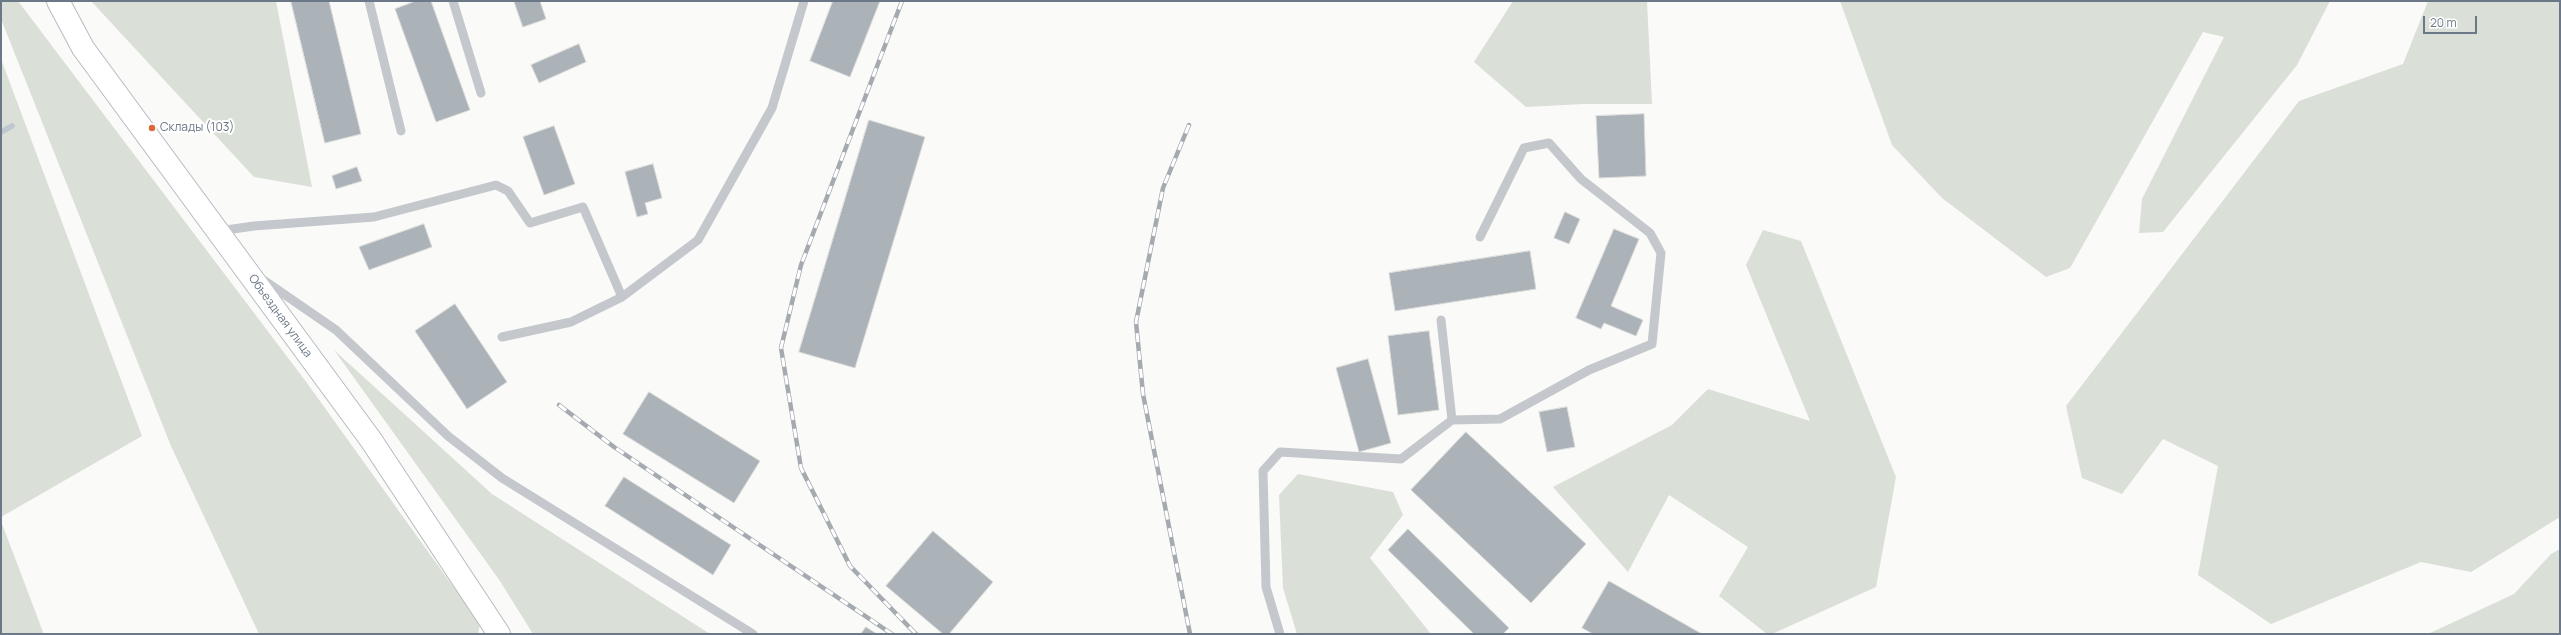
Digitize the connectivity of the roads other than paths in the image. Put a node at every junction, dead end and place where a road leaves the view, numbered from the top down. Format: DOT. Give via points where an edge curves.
graph roads {
  1 [pos="58,1"];
  2 [pos="369,1"];
  3 [pos="453,1"];
  4 [pos="804,1"];
  5 [pos="481,93"];
  6 [pos="401,132"];
  7 [pos="218,231"];
  8 [pos="1480,237"];
  9 [pos="243,266"];
  10 [pos="622,297"];
  11 [pos="1441,320"];
  12 [pos="502,337"];
  13 [pos="1452,420"];
  14 [pos="499,634"];
  15 [pos="753,634"];
  16 [pos="1280,634"];
  1 -- 7 [label="main road, Объездная улица" via="83,48"];
  2 -- 6 [label="lane"];
  3 -- 5 [label="lane"];
  4 -- 10 [label="lane" via="772,108 698,240"];
  7 -- 9 [label="main road, Объездная улица"];
  7 -- 10 [label="lane" via="374,217 496,185 508,191 530,223 583,207"];
  8 -- 13 [label="lane" via="1524,148 1549,143 1581,179 1650,233 1661,253 1652,344 1589,370 1500,419"];
  9 -- 14 [label="main road, Объездная улица" via="371,440"];
  9 -- 15 [label="lane" via="336,330 448,436 502,478"];
  10 -- 12 [label="lane" via="571,322"];
  11 -- 13 [label="lane"];
  13 -- 16 [label="lane" via="1401,459 1280,452 1263,471 1266,587"];
}
